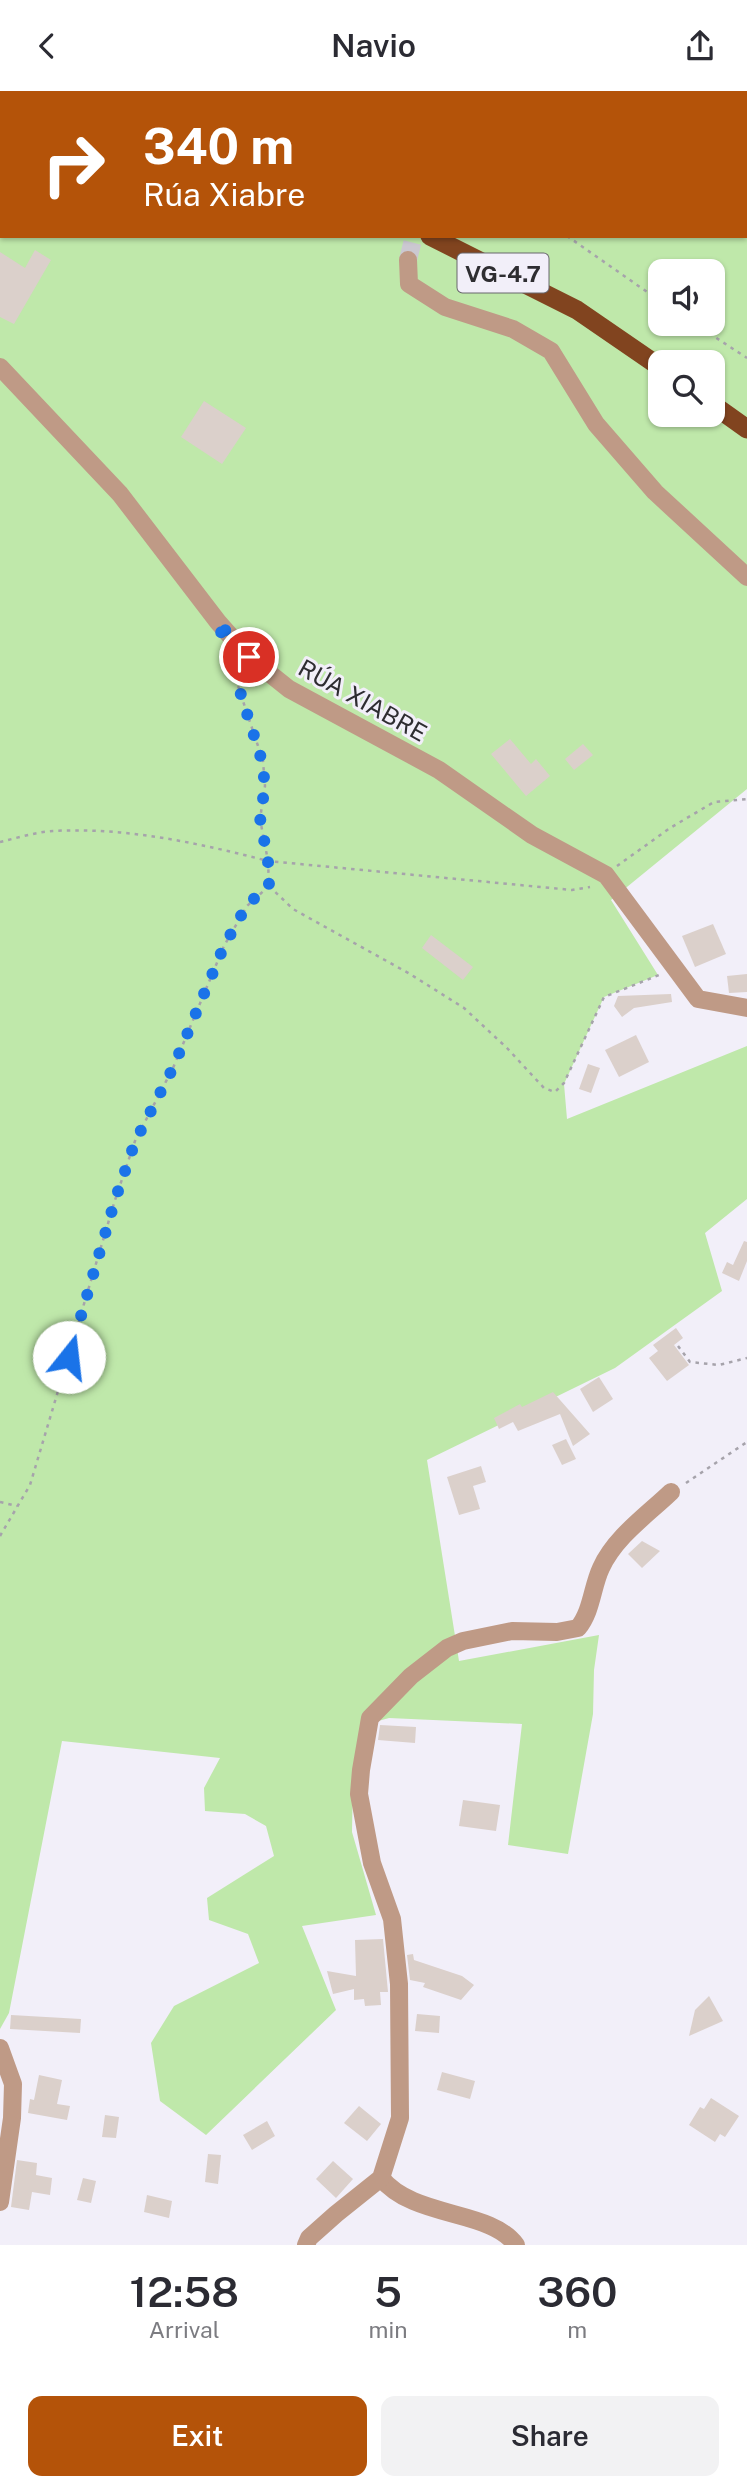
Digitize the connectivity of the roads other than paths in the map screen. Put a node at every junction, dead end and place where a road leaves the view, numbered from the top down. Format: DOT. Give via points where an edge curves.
graph roads {
  1 [pos="434,238"];
  2 [pos="408,260"];
  3 [pos="648,359"];
  4 [pos="0,367"];
  5 [pos="725,413"];
  6 [pos="747,429"];
  7 [pos="747,577"];
  8 [pos="747,1008"];
  9 [pos="671,1493"];
  10 [pos="0,2048"];
  11 [pos="381,2178"];
  12 [pos="0,2202"];
  13 [pos="306,2245"];
  14 [pos="516,2245"];
  1 -- 3 [label="highway, VG-4.7" via="577,310"];
  2 -- 7 [label="street" via="409,284 445,307 513,329 551,351 596,424 656,492"];
  4 -- 8 [label="street, RÚA XIABRE" via="120,494 249,657 289,689 439,770 532,835 606,875 698,999"];
  5 -- 6 [label="highway"];
  9 -- 11 [label="street" via="616,1545 601,1567 578,1628 512,1631 463,1641 411,1676 370,1718 359,1794 372,1863 392,1919 399,1997 400,2118"];
  10 -- 12 [label="street" via="13,2084"];
  11 -- 13 [label="street" via="335,2214"];
  11 -- 14 [label="street" via="390,2189 432,2210 478,2222 509,2236"];
}
